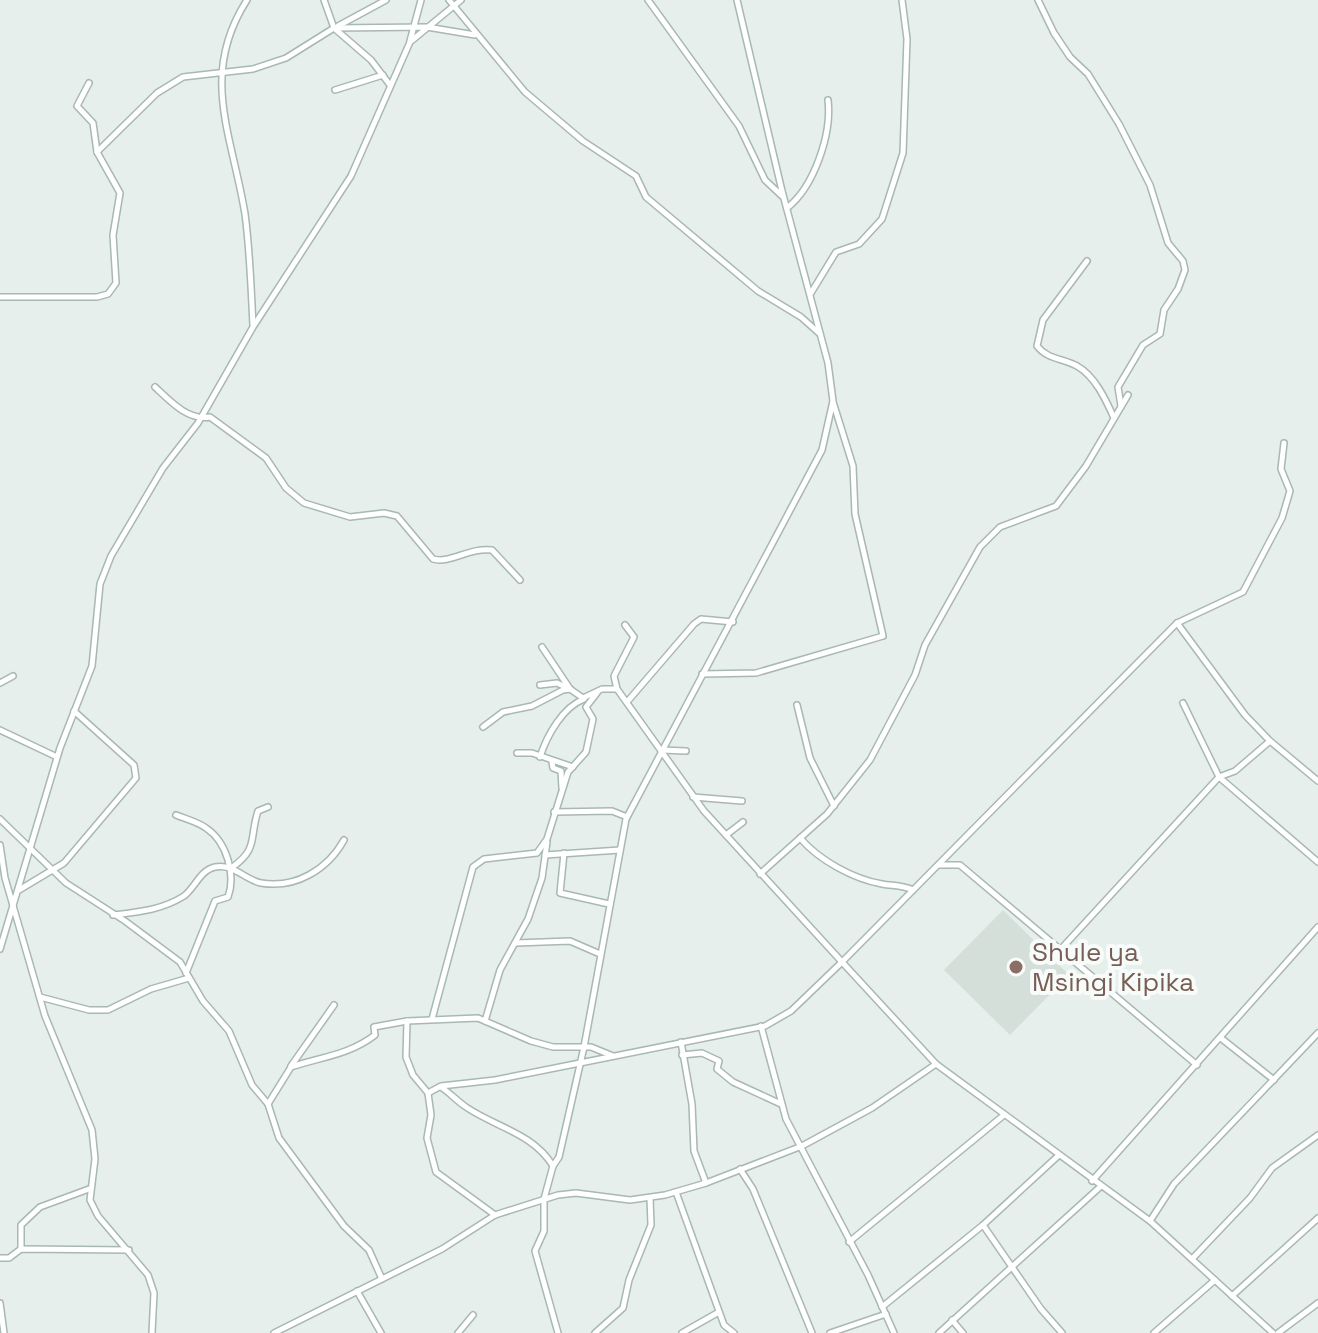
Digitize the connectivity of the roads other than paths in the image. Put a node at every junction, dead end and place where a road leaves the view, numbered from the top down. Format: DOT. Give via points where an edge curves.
graph roads {
  1 [pos="247,0"];
  2 [pos="324,0"];
  3 [pos="386,0"];
  4 [pos="421,0"];
  5 [pos="461,0"];
  6 [pos="648,0"];
  7 [pos="737,0"];
  8 [pos="902,0"];
  9 [pos="1038,0"];
  10 [pos="451,3"];
  11 [pos="412,27"];
  12 [pos="427,27"];
  13 [pos="334,28"];
  14 [pos="475,35"];
  15 [pos="410,42"];
  16 [pos="222,72"];
  17 [pos="383,75"];
  18 [pos="89,83"];
  19 [pos="390,85"];
  20 [pos="335,90"];
  21 [pos="828,100"];
  22 [pos="97,152"];
  23 [pos="783,196"];
  24 [pos="787,208"];
  25 [pos="1087,261"];
  26 [pos="811,293"];
  27 [pos="0,297"];
  28 [pos="253,327"];
  29 [pos="821,334"];
  30 [pos="155,387"];
  31 [pos="1128,395"];
  32 [pos="833,401"];
  33 [pos="208,406"];
  34 [pos="1121,407"];
  35 [pos="210,417"];
  36 [pos="201,418"];
  37 [pos="1114,419"];
  38 [pos="1284,443"];
  39 [pos="520,580"];
  40 [pos="733,622"];
  41 [pos="1177,623"];
  42 [pos="625,625"];
  43 [pos="542,647"];
  44 [pos="702,674"];
  45 [pos="13,676"];
  46 [pos="0,683"];
  47 [pos="540,685"];
  48 [pos="570,689"];
  49 [pos="617,689"];
  50 [pos="597,693"];
  51 [pos="583,698"];
  52 [pos="627,702"];
  53 [pos="1183,703"];
  54 [pos="797,705"];
  55 [pos="586,707"];
  56 [pos="74,711"];
  57 [pos="483,727"];
  58 [pos="0,730"];
  59 [pos="1270,741"];
  60 [pos="660,750"];
  61 [pos="686,751"];
  62 [pos="517,753"];
  63 [pos="57,757"];
  64 [pos="540,757"];
  65 [pos="552,762"];
  66 [pos="573,767"];
  67 [pos="1219,777"];
  68 [pos="1318,781"];
  69 [pos="563,789"];
  70 [pos="692,796"];
  71 [pos="742,801"];
  72 [pos="834,806"];
  73 [pos="268,807"];
  74 [pos="554,812"];
  75 [pos="176,815"];
  76 [pos="627,817"];
  77 [pos="0,819"];
  78 [pos="743,822"];
  79 [pos="726,835"];
  80 [pos="800,838"];
  81 [pos="547,839"];
  82 [pos="344,840"];
  83 [pos="0,845"];
  84 [pos="620,850"];
  85 [pos="30,851"];
  86 [pos="564,853"];
  87 [pos="545,855"];
  88 [pos="1318,862"];
  89 [pos="939,865"];
  90 [pos="231,868"];
  91 [pos="51,869"];
  92 [pos="760,874"];
  93 [pos="913,890"];
  94 [pos="19,891"];
  95 [pos="609,904"];
  96 [pos="14,906"];
  97 [pos="112,915"];
  98 [pos="1318,927"];
  99 [pos="515,944"];
  100 [pos="0,949"];
  101 [pos="1061,949"];
  102 [pos="600,954"];
  103 [pos="842,962"];
  104 [pos="188,975"];
  105 [pos="40,997"];
  106 [pos="334,1005"];
  107 [pos="432,1019"];
  108 [pos="407,1021"];
  109 [pos="485,1021"];
  110 [pos="761,1026"];
  111 [pos="1318,1033"];
  112 [pos="1222,1039"];
  113 [pos="681,1042"];
  114 [pos="584,1047"];
  115 [pos="682,1055"];
  116 [pos="617,1057"];
  117 [pos="581,1061"];
  118 [pos="936,1064"];
  119 [pos="1197,1065"];
  120 [pos="291,1067"];
  121 [pos="1274,1080"];
  122 [pos="441,1086"];
  123 [pos="428,1093"];
  124 [pos="268,1104"];
  125 [pos="781,1104"];
  126 [pos="1004,1115"];
  127 [pos="1318,1135"];
  128 [pos="802,1146"];
  129 [pos="1058,1156"];
  130 [pos="553,1166"];
  131 [pos="740,1169"];
  132 [pos="1092,1181"];
  133 [pos="706,1183"];
  134 [pos="1100,1187"];
  135 [pos="89,1189"];
  136 [pos="676,1192"];
  137 [pos="650,1198"];
  138 [pos="544,1199"];
  139 [pos="495,1215"];
  140 [pos="1318,1218"];
  141 [pos="1150,1221"];
  142 [pos="983,1225"];
  143 [pos="849,1242"];
  144 [pos="21,1249"];
  145 [pos="130,1250"];
  146 [pos="0,1258"];
  147 [pos="1192,1259"];
  148 [pos="1012,1264"];
  149 [pos="382,1279"];
  150 [pos="1215,1280"];
  151 [pos="357,1291"];
  152 [pos="1232,1296"];
  153 [pos="0,1303"];
  154 [pos="1318,1303"];
  155 [pos="882,1307"];
  156 [pos="719,1312"];
  157 [pos="886,1314"];
  158 [pos="473,1315"];
  159 [pos="952,1320"];
  160 [pos="4,1333"];
  161 [pos="152,1333"];
  162 [pos="274,1333"];
  163 [pos="381,1333"];
  164 [pos="458,1333"];
  165 [pos="558,1333"];
  166 [pos="595,1333"];
  167 [pos="682,1333"];
  168 [pos="734,1333"];
  169 [pos="812,1333"];
  170 [pos="830,1333"];
  171 [pos="894,1333"];
  172 [pos="939,1333"];
  173 [pos="963,1333"];
  174 [pos="1062,1333"];
  175 [pos="1154,1333"];
  176 [pos="1275,1333"];
  1 -- 16 [label="street" via="229,31"];
  2 -- 13 [label="street"];
  3 -- 13 [label="street"];
  4 -- 11 [label="street"];
  5 -- 10 [label="street"];
  6 -- 23 [label="street" via="739,126 765,180"];
  7 -- 23 [label="street"];
  8 -- 26 [label="street" via="907,39 903,153 882,219 859,244 836,252"];
  9 -- 34 [label="street" via="1070,57 1088,74 1119,124 1150,185 1168,243 1185,270 1164,310 1160,334 1143,345 1118,387"];
  10 -- 12 [label="street"];
  10 -- 14 [label="street"];
  11 -- 12 [label="street"];
  11 -- 13 [label="street"];
  11 -- 15 [label="street"];
  12 -- 14 [label="street"];
  12 -- 15 [label="street"];
  13 -- 16 [label="street" via="286,58"];
  13 -- 17 [label="street"];
  14 -- 29 [label="street" via="525,92 583,141 636,176 646,197 758,291"];
  15 -- 19 [label="street"];
  16 -- 22 [label="street" via="183,77 157,93"];
  16 -- 28 [label="street" via="220,103 248,234"];
  17 -- 19 [label="street"];
  17 -- 20 [label="street"];
  18 -- 22 [label="street" via="77,106 93,123"];
  19 -- 28 [label="street" via="351,176"];
  21 -- 24 [label="street" via="828,139 803,195"];
  22 -- 27 [label="street" via="120,193 113,235 116,283 108,294 97,297"];
  23 -- 24 [label="street"];
  24 -- 26 [label="street"];
  25 -- 37 [label="street" via="1043,320 1037,346 1092,380"];
  26 -- 29 [label="street"];
  28 -- 33 [label="street"];
  29 -- 32 [label="street"];
  30 -- 36 [label="street"];
  31 -- 34 [label="street"];
  32 -- 40 [label="street" via="822,450"];
  32 -- 44 [label="street" via="853,466 855,514 883,636 756,673"];
  33 -- 35 [label="street"];
  33 -- 36 [label="street"];
  34 -- 37 [label="street"];
  35 -- 36 [label="street"];
  35 -- 39 [label="street" via="266,458 286,488 304,503 350,517 397,516 433,559 492,550"];
  36 -- 56 [label="street" via="163,468 111,556 100,584 92,666"];
  37 -- 72 [label="street" via="1056,506 1000,527 980,547 870,760"];
  38 -- 41 [label="street" via="1281,469 1290,491 1282,518 1243,592"];
  40 -- 44 [label="street"];
  40 -- 52 [label="street" via="701,619 694,624"];
  41 -- 59 [label="street" via="1224,691"];
  41 -- 89 [label="street"];
  42 -- 49 [label="street" via="634,637 614,676"];
  43 -- 48 [label="street"];
  44 -- 60 [label="street"];
  45 -- 46 [label="street"];
  47 -- 48 [label="street" via="557,683"];
  48 -- 51 [label="street"];
  48 -- 57 [label="street" via="503,712"];
  49 -- 50 [label="street"];
  49 -- 52 [label="street"];
  50 -- 51 [label="street"];
  50 -- 55 [label="street"];
  51 -- 55 [label="street"];
  51 -- 64 [label="street" via="559,720"];
  52 -- 60 [label="street"];
  53 -- 67 [label="street"];
  54 -- 72 [label="street" via="810,758"];
  55 -- 66 [label="street" via="593,719 589,746"];
  56 -- 63 [label="street"];
  56 -- 91 [label="street" via="134,765 136,778 64,863"];
  58 -- 63 [label="street"];
  59 -- 67 [label="street" via="1235,771"];
  59 -- 68 [label="street"];
  60 -- 61 [label="street"];
  60 -- 70 [label="street"];
  60 -- 76 [label="street"];
  62 -- 64 [label="street"];
  63 -- 85 [label="street"];
  64 -- 65 [label="street"];
  65 -- 66 [label="street"];
  65 -- 69 [label="street" via="561,771"];
  66 -- 69 [label="street"];
  67 -- 88 [label="street"];
  67 -- 101 [label="street"];
  69 -- 74 [label="street"];
  70 -- 71 [label="street"];
  70 -- 79 [label="street"];
  72 -- 80 [label="street"];
  73 -- 90 [label="street" via="258,811 254,842 245,858"];
  74 -- 76 [label="street" via="612,811"];
  74 -- 81 [label="street"];
  75 -- 90 [label="street" via="208,828"];
  76 -- 84 [label="street"];
  77 -- 85 [label="street"];
  78 -- 79 [label="street"];
  79 -- 92 [label="street"];
  80 -- 92 [label="street"];
  80 -- 93 [label="street" via="832,866"];
  81 -- 87 [label="street"];
  81 -- 107 [label="street" via="537,853 484,859 473,867"];
  82 -- 90 [label="street" via="333,861 300,878 262,883"];
  83 -- 96 [label="street"];
  84 -- 86 [label="street"];
  84 -- 95 [label="street"];
  85 -- 91 [label="street"];
  85 -- 94 [label="street"];
  86 -- 87 [label="street"];
  86 -- 95 [label="street" via="560,893"];
  87 -- 99 [label="street" via="542,878"];
  89 -- 93 [label="street"];
  89 -- 101 [label="street" via="960,865"];
  90 -- 97 [label="street" via="214,867 186,895 156,909"];
  90 -- 104 [label="street" via="233,885 228,897 215,901"];
  91 -- 94 [label="street"];
  91 -- 97 [label="street"];
  92 -- 103 [label="street"];
  93 -- 103 [label="street"];
  94 -- 96 [label="street"];
  95 -- 102 [label="street"];
  96 -- 100 [label="street"];
  96 -- 105 [label="street"];
  97 -- 104 [label="street" via="180,962"];
  98 -- 112 [label="street"];
  99 -- 102 [label="street" via="570,941"];
  99 -- 109 [label="street" via="500,970"];
  101 -- 119 [label="street"];
  102 -- 114 [label="street"];
  103 -- 110 [label="street" via="791,1011"];
  103 -- 118 [label="street"];
  104 -- 105 [label="street" via="108,1010"];
  104 -- 124 [label="street" via="229,1031 252,1085"];
  105 -- 135 [label="street" via="92,1130 95,1159"];
  106 -- 120 [label="street"];
  107 -- 108 [label="street"];
  107 -- 109 [label="street"];
  108 -- 120 [label="street" via="374,1027 375,1035 352,1050"];
  108 -- 123 [label="street" via="406,1057"];
  109 -- 114 [label="street" via="553,1047"];
  110 -- 113 [label="street"];
  110 -- 125 [label="street"];
  111 -- 121 [label="street"];
  112 -- 119 [label="street"];
  112 -- 121 [label="street"];
  113 -- 115 [label="street"];
  113 -- 116 [label="street"];
  114 -- 116 [label="street"];
  114 -- 117 [label="street"];
  115 -- 125 [label="street" via="702,1053 719,1061 717,1069 733,1082"];
  115 -- 133 [label="street" via="694,1151"];
  116 -- 117 [label="street"];
  117 -- 122 [label="street"];
  117 -- 130 [label="street"];
  118 -- 126 [label="street"];
  118 -- 128 [label="street" via="872,1108"];
  119 -- 132 [label="street"];
  120 -- 124 [label="street"];
  121 -- 141 [label="street" via="1174,1184"];
  122 -- 123 [label="street"];
  122 -- 130 [label="street" via="545,1152"];
  123 -- 139 [label="street" via="427,1138 436,1172"];
  124 -- 149 [label="street" via="279,1138 344,1226 369,1250"];
  125 -- 128 [label="street"];
  126 -- 129 [label="street"];
  126 -- 143 [label="street"];
  127 -- 147 [label="street" via="1272,1168"];
  128 -- 131 [label="street"];
  128 -- 143 [label="street"];
  129 -- 132 [label="street"];
  129 -- 142 [label="street"];
  130 -- 138 [label="street"];
  131 -- 133 [label="street"];
  131 -- 169 [label="street"];
  132 -- 134 [label="street"];
  133 -- 136 [label="street"];
  134 -- 141 [label="street"];
  134 -- 148 [label="street"];
  135 -- 144 [label="street" via="40,1207 21,1225"];
  135 -- 145 [label="street" via="98,1216"];
  136 -- 137 [label="street"];
  136 -- 156 [label="street"];
  137 -- 138 [label="street" via="576,1193"];
  137 -- 166 [label="street" via="651,1225 623,1308"];
  138 -- 139 [label="street"];
  138 -- 165 [label="street" via="544,1231 535,1251"];
  139 -- 149 [label="street" via="468,1236"];
  140 -- 152 [label="street"];
  141 -- 147 [label="street"];
  142 -- 148 [label="street"];
  142 -- 155 [label="street"];
  143 -- 155 [label="street"];
  144 -- 145 [label="street"];
  144 -- 146 [label="street"];
  145 -- 161 [label="street" via="154,1293"];
  147 -- 150 [label="street"];
  148 -- 159 [label="street"];
  148 -- 174 [label="street"];
  149 -- 151 [label="street"];
  150 -- 152 [label="street"];
  150 -- 175 [label="street"];
  151 -- 162 [label="street"];
  151 -- 163 [label="street"];
  152 -- 176 [label="street"];
  153 -- 160 [label="street"];
  154 -- 176 [label="street"];
  155 -- 157 [label="street"];
  156 -- 167 [label="street"];
  156 -- 168 [label="street"];
  157 -- 170 [label="street"];
  157 -- 171 [label="street"];
  158 -- 164 [label="street"];
  159 -- 172 [label="street"];
  159 -- 173 [label="street"];
}
